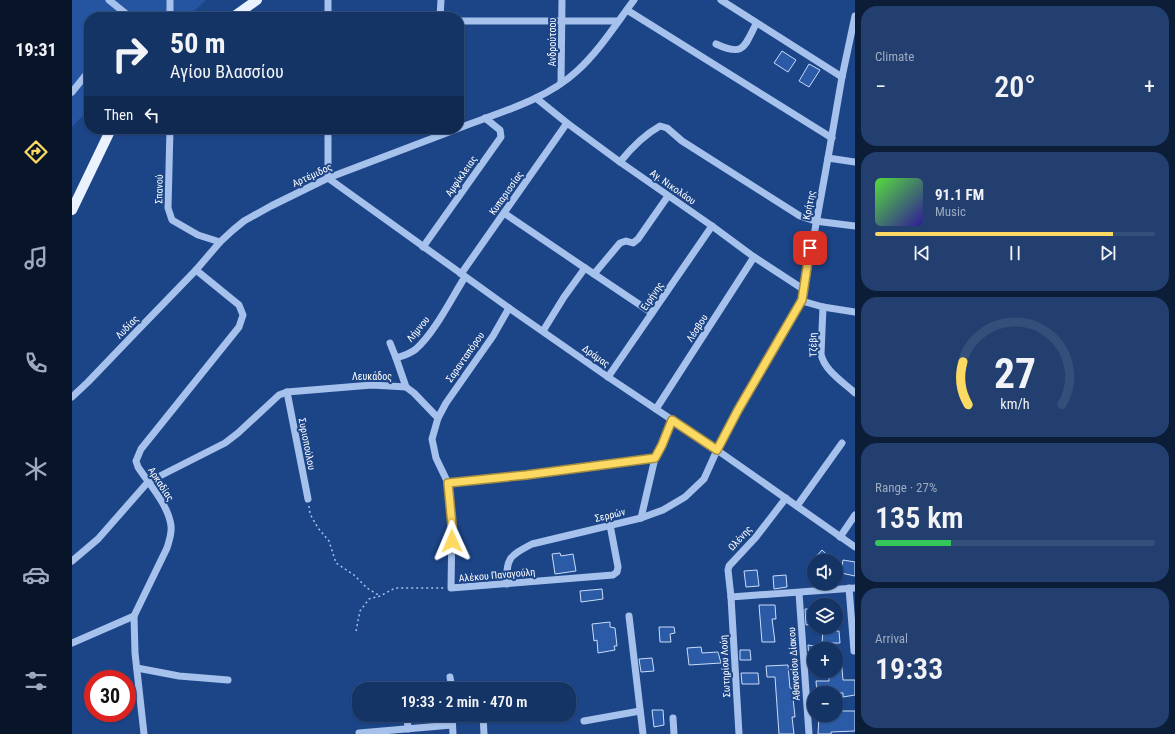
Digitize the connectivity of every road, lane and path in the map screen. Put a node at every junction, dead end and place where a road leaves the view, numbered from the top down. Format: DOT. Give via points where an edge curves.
graph roads {
  1 [pos="109,0"];
  2 [pos="170,0"];
  3 [pos="258,0"];
  4 [pos="328,0"];
  5 [pos="441,0"];
  6 [pos="562,0"];
  7 [pos="634,0"];
  8 [pos="721,0"];
  9 [pos="627,10"];
  10 [pos="124,12"];
  11 [pos="170,12"];
  12 [pos="240,12"];
  13 [pos="328,12"];
  14 [pos="440,12"];
  15 [pos="855,16"];
  16 [pos="562,20"];
  17 [pos="464,21"];
  18 [pos="618,21"];
  19 [pos="756,24"];
  20 [pos="716,44"];
  21 [pos="84,77"];
  22 [pos="842,77"];
  23 [pos="561,84"];
  24 [pos="72,92"];
  25 [pos="536,98"];
  26 [pos="485,118"];
  27 [pos="567,123"];
  28 [pos="464,127"];
  29 [pos="109,134"];
  30 [pos="170,134"];
  31 [pos="328,134"];
  32 [pos="438,134"];
  33 [pos="832,138"];
  34 [pos="828,158"];
  35 [pos="620,162"];
  36 [pos="855,162"];
  37 [pos="328,178"];
  38 [pos="668,196"];
  39 [pos="72,210"];
  40 [pos="504,213"];
  41 [pos="816,221"];
  42 [pos="712,226"];
  43 [pos="855,226"];
  44 [pos="220,242"];
  45 [pos="423,247"];
  46 [pos="754,258"];
  47 [pos="585,268"];
  48 [pos="196,270"];
  49 [pos="594,274"];
  50 [pos="463,275"];
  51 [pos="803,289"];
  52 [pos="802,300"];
  53 [pos="823,307"];
  54 [pos="509,308"];
  55 [pos="855,312"];
  56 [pos="652,313"];
  57 [pos="542,331"];
  58 [pos="390,343"];
  59 [pos="396,358"];
  60 [pos="608,377"];
  61 [pos="406,387"];
  62 [pos="287,392"];
  63 [pos="855,393"];
  64 [pos="72,397"];
  65 [pos="656,409"];
  66 [pos="438,418"];
  67 [pos="672,420"];
  68 [pos="842,443"];
  69 [pos="717,450"];
  70 [pos="655,458"];
  71 [pos="148,482"];
  72 [pos="448,483"];
  73 [pos="786,498"];
  74 [pos="308,499"];
  75 [pos="797,506"];
  76 [pos="855,514"];
  77 [pos="641,518"];
  78 [pos="610,525"];
  79 [pos="840,536"];
  80 [pos="855,547"];
  81 [pos="72,561"];
  82 [pos="507,584"];
  83 [pos="451,588"];
  84 [pos="852,588"];
  85 [pos="799,593"];
  86 [pos="380,596"];
  87 [pos="731,597"];
  88 [pos="134,616"];
  89 [pos="629,616"];
  90 [pos="356,631"];
  91 [pos="72,643"];
  92 [pos="854,651"];
  93 [pos="137,668"];
  94 [pos="450,677"];
  95 [pos="228,680"];
  96 [pos="451,682"];
  97 [pos="640,711"];
  98 [pos="673,718"];
  99 [pos="584,721"];
  100 [pos="408,722"];
  101 [pos="483,722"];
  102 [pos="452,724"];
  103 [pos="408,729"];
  104 [pos="359,733"];
  105 [pos="144,734"];
  106 [pos="453,734"];
  107 [pos="484,734"];
  108 [pos="643,734"];
  109 [pos="674,734"];
  110 [pos="739,734"];
  111 [pos="809,734"];
  1 -- 10 [label="street"];
  2 -- 11 [label="street"];
  3 -- 12 [label="main road"];
  4 -- 13 [label="street"];
  5 -- 14 [label="street"];
  6 -- 16 [label="street, Ανδρούτσου"];
  7 -- 9 [label="street, Αρτέμιδος"];
  8 -- 19 [label="street"];
  9 -- 18 [label="street, Αρτέμιδος"];
  9 -- 33 [label="street"];
  15 -- 22 [label="street, Κρήτης"];
  16 -- 17 [label="street"];
  16 -- 18 [label="street"];
  16 -- 23 [label="street, Ανδρούτσου"];
  18 -- 23 [label="street, Αρτέμιδος" via="591,57"];
  19 -- 20 [label="street" via="744,47 733,50"];
  19 -- 22 [label="street"];
  21 -- 24 [label="street"];
  22 -- 33 [label="street, Κρήτης"];
  23 -- 25 [label="street, Αρτέμιδος"];
  25 -- 26 [label="street, Αρτέμιδος"];
  25 -- 27 [label="street, Αγ. Νικολάου"];
  26 -- 28 [label="street, Αρτέμιδος"];
  26 -- 45 [label="street, Αμφίκλειας" via="500,130 501,137"];
  27 -- 35 [label="street, Αγ. Νικολάου"];
  27 -- 40 [label="street, Κυπαρισσίας"];
  29 -- 39 [label="main road"];
  30 -- 44 [label="street, Σπανού" via="168,208 172,220 198,235"];
  31 -- 37 [label="street"];
  32 -- 37 [label="street, Αρτέμιδος"];
  33 -- 34 [label="street, Κρήτης"];
  34 -- 36 [label="street"];
  34 -- 41 [label="street, Κρήτης"];
  35 -- 38 [label="street, Αγ. Νικολάου"];
  35 -- 41 [label="street" via="632,146 646,135 660,126 667,128 682,141 787,208"];
  37 -- 44 [label="street, Αρτέμιδος" via="244,221"];
  37 -- 45 [label="street, Δράμας"];
  38 -- 42 [label="street, Αγ. Νικολάου"];
  38 -- 49 [label="street" via="638,239 633,243 620,243"];
  40 -- 47 [label="street"];
  40 -- 50 [label="street, Κυπαρισσίας"];
  41 -- 43 [label="street"];
  41 -- 51 [label="street, Κρήτης"];
  42 -- 46 [label="street, Αγ. Νικολάου"];
  42 -- 56 [label="street, Ειρήνης"];
  44 -- 48 [label="street, Αρτέμιδος"];
  45 -- 50 [label="street, Δράμας"];
  46 -- 51 [label="street, Αγ. Νικολάου"];
  46 -- 65 [label="street, Λέσβου"];
  47 -- 49 [label="street"];
  47 -- 57 [label="street"];
  48 -- 64 [label="street, Λυδίας"];
  48 -- 71 [label="street, Αρκαδίας" via="239,305 242,321 141,449 136,461"];
  49 -- 56 [label="street"];
  50 -- 54 [label="street, Δράμας"];
  50 -- 59 [label="street, Λήμνου" via="429,334 409,354"];
  51 -- 52 [label="street, Κρήτης"];
  52 -- 53 [label="street"];
  52 -- 69 [label="street, Κρήτης"];
  53 -- 55 [label="street"];
  53 -- 63 [label="street, Τζέβη" via="822,361"];
  54 -- 57 [label="street, Δράμας"];
  54 -- 66 [label="street, Σαρανταπόρου"];
  56 -- 60 [label="street, Ειρήνης"];
  57 -- 60 [label="street, Δράμας"];
  58 -- 59 [label="street"];
  59 -- 61 [label="street"];
  60 -- 65 [label="street, Δράμας"];
  61 -- 62 [label="street, Λευκάδος" via="372,384"];
  61 -- 66 [label="street"];
  62 -- 71 [label="street, Λευκάδος" via="274,398 226,443"];
  62 -- 74 [label="street, Συριοπούλου"];
  65 -- 67 [label="street, Δράμας"];
  66 -- 72 [label="street" via="432,439 436,458"];
  67 -- 69 [label="street, Δράμας"];
  67 -- 70 [label="street"];
  68 -- 75 [label="street"];
  69 -- 73 [label="street, Δράμας"];
  69 -- 77 [label="street, Σερρών" via="704,479 694,489 663,510"];
  70 -- 72 [label="street"];
  70 -- 77 [label="street"];
  71 -- 81 [label="street" via="98,539"];
  71 -- 88 [label="street, Αρκαδίας" via="168,514 171,536"];
  72 -- 83 [label="street" via="452,525"];
  73 -- 75 [label="street, Δράμας"];
  73 -- 87 [label="street, Ωλένης" via="756,538 729,566"];
  74 -- 86 [label="path" via="310,514 329,541 336,564"];
  75 -- 79 [label="street, Δράμας"];
  76 -- 79 [label="street"];
  77 -- 78 [label="street, Σερρών"];
  78 -- 82 [label="street, Σερρών" via="532,544 518,552 510,558 507,566"];
  78 -- 82 [label="street, Αλέκου Παναγούλη" via="618,567 613,575"];
  79 -- 80 [label="street, Δράμας"];
  82 -- 83 [label="street, Αλέκου Παναγούλη"];
  83 -- 86 [label="path, Αλέκου Παναγούλη" via="395,588"];
  84 -- 85 [label="street"];
  84 -- 92 [label="street"];
  85 -- 87 [label="street"];
  85 -- 111 [label="street, Αθανασίου Δίακου"];
  86 -- 90 [label="path, Αλέκου Παναγούλη" via="369,599 360,611"];
  87 -- 110 [label="street, Σωτηρίου Λούη"];
  88 -- 91 [label="street"];
  88 -- 93 [label="street, Αρκαδίας"];
  89 -- 97 [label="street"];
  93 -- 95 [label="street" via="178,676"];
  93 -- 105 [label="street, Αρκαδίας"];
  94 -- 96 [label="street"];
  97 -- 99 [label="street"];
  97 -- 108 [label="street"];
  98 -- 109 [label="street"];
  100 -- 103 [label="street"];
  101 -- 107 [label="street"];
  102 -- 103 [label="street"];
  102 -- 106 [label="street"];
  103 -- 104 [label="street"];
}
